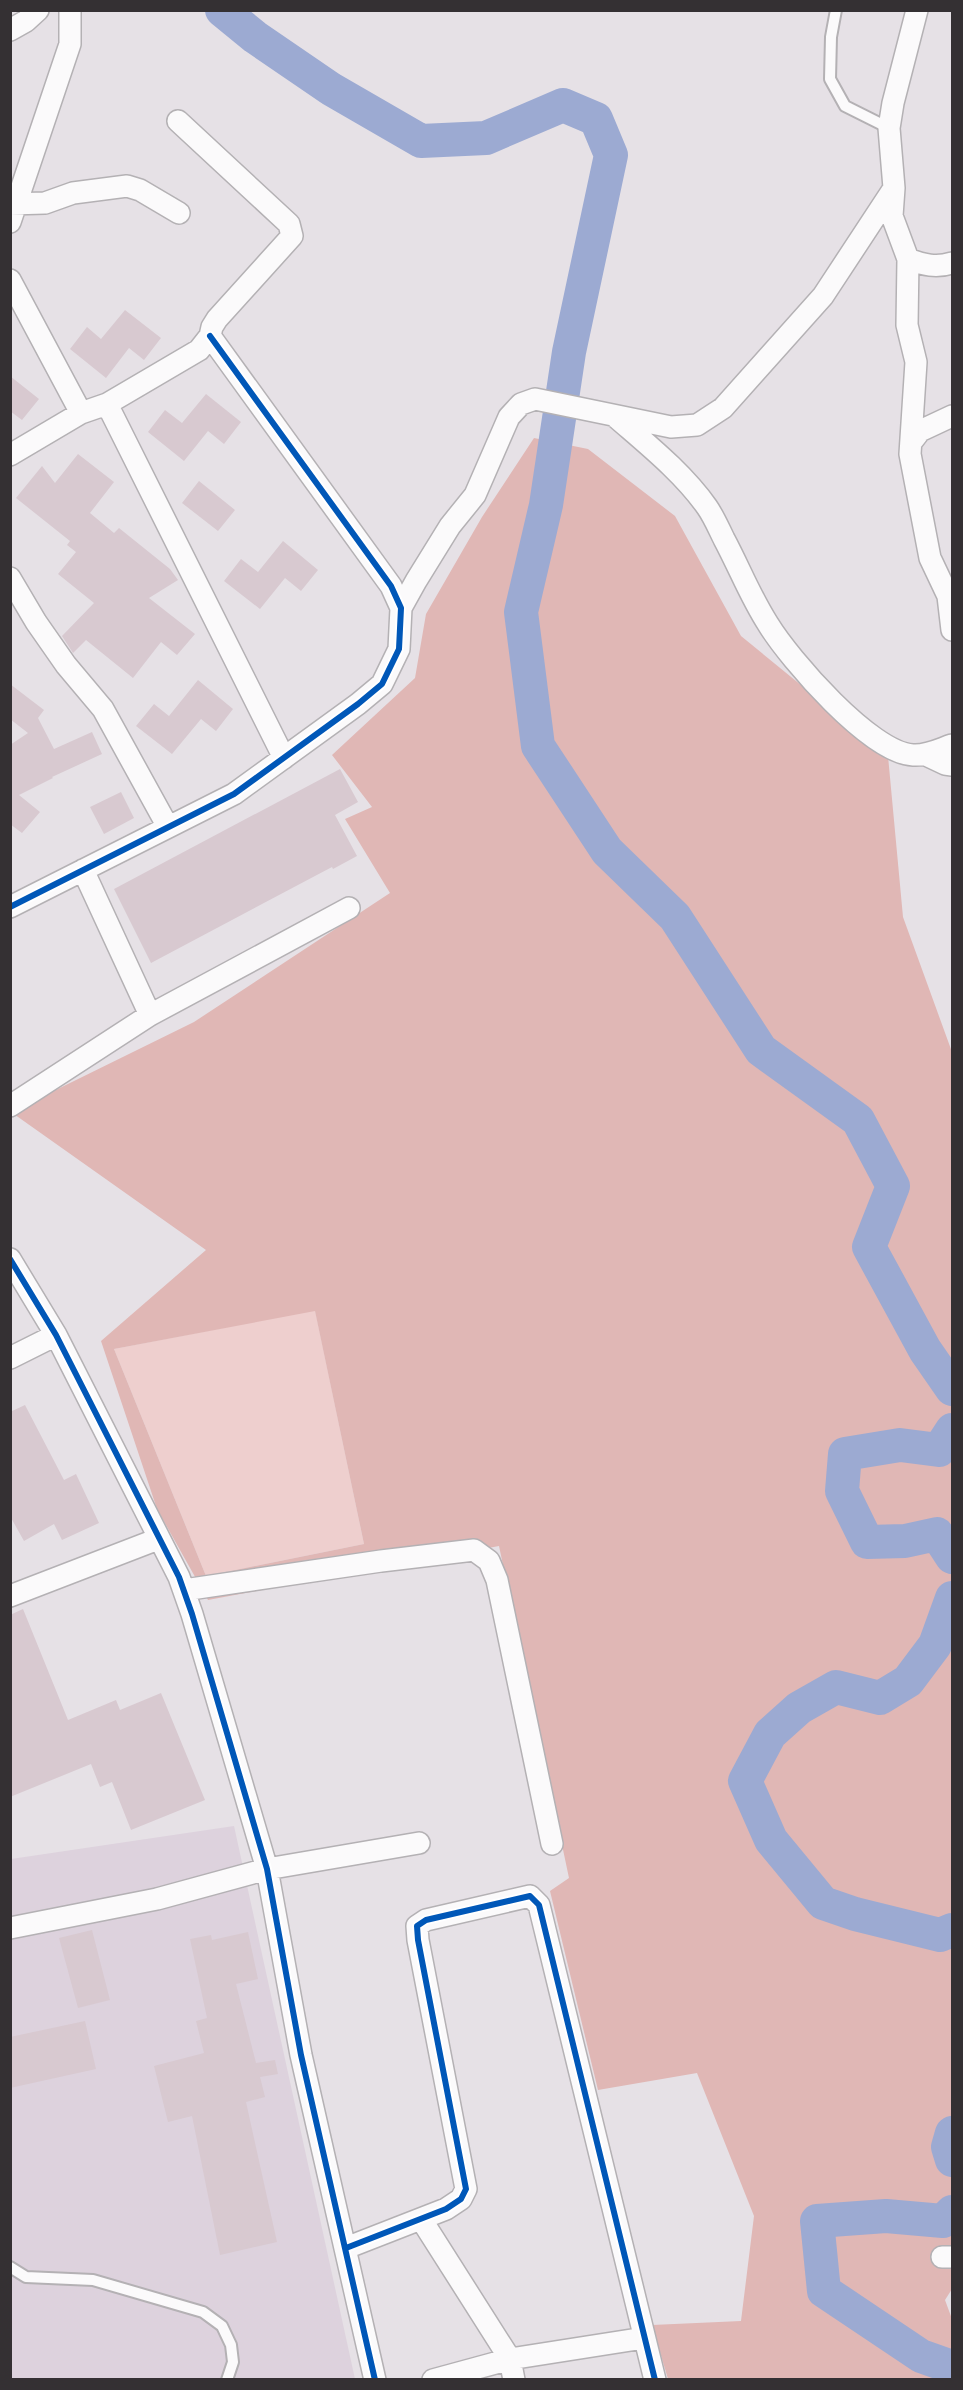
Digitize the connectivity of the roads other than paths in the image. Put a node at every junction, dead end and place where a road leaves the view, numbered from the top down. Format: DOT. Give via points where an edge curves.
graph roads {
  1 [pos="38,10"];
  2 [pos="70,10"];
  3 [pos="836,10"];
  4 [pos="917,10"];
  5 [pos="10,30"];
  6 [pos="178,121"];
  7 [pos="889,128"];
  8 [pos="894,188"];
  9 [pos="13,210"];
  10 [pos="179,213"];
  11 [pos="908,259"];
  12 [pos="952,263"];
  13 [pos="10,280"];
  14 [pos="210,336"];
  15 [pos="107,404"];
  16 [pos="81,413"];
  17 [pos="952,416"];
  18 [pos="616,418"];
  19 [pos="913,440"];
  20 [pos="10,455"];
  21 [pos="10,578"];
  22 [pos="950,593"];
  23 [pos="401,608"];
  24 [pos="952,630"];
  25 [pos="952,745"];
  26 [pos="926,754"];
  27 [pos="284,758"];
  28 [pos="952,765"];
  29 [pos="168,828"];
  30 [pos="83,870"];
  31 [pos="11,904"];
  32 [pos="349,908"];
  33 [pos="150,1015"];
  34 [pos="10,1106"];
  35 [pos="10,1259"];
  36 [pos="56,1335"];
  37 [pos="10,1358"];
  38 [pos="158,1539"];
  39 [pos="184,1590"];
  40 [pos="10,1596"];
  41 [pos="419,1843"];
  42 [pos="552,1844"];
  43 [pos="267,1869"];
  44 [pos="10,1928"];
  45 [pos="421,2219"];
  46 [pos="346,2248"];
  47 [pos="10,2267"];
  48 [pos="644,2338"];
  49 [pos="512,2369"];
  50 [pos="227,2379"];
  51 [pos="375,2379"];
  52 [pos="433,2379"];
  53 [pos="655,2379"];
  1 -- 5 [label="street"];
  2 -- 9 [label="street" via="70,44"];
  3 -- 7 [label="lane" via="830,80 845,106"];
  4 -- 7 [label="street"];
  6 -- 14 [label="street" via="289,224 292,236 217,319"];
  7 -- 8 [label="street"];
  8 -- 11 [label="street" via="892,216"];
  8 -- 18 [label="street" via="822,296 723,408 697,425 671,427"];
  9 -- 10 [label="street" via="73,192 127,186"];
  11 -- 12 [label="street" via="926,265"];
  11 -- 19 [label="street" via="907,325 916,362"];
  13 -- 16 [label="street"];
  14 -- 15 [label="street" via="199,350"];
  14 -- 23 [label="street" via="391,586"];
  15 -- 16 [label="street"];
  15 -- 27 [label="street"];
  16 -- 20 [label="street"];
  17 -- 19 [label="street" via="920,431"];
  18 -- 23 [label="street" via="534,399 520,404 509,417 475,495 450,526"];
  18 -- 26 [label="street" via="686,481 709,509 768,624 822,692 892,750 912,756"];
  19 -- 22 [label="street" via="910,454 930,558"];
  21 -- 29 [label="street" via="66,665 103,709"];
  22 -- 24 [label="street"];
  23 -- 27 [label="street" via="399,649 382,684"];
  25 -- 26 [label="street"];
  26 -- 28 [label="street"];
  27 -- 29 [label="street" via="234,794"];
  29 -- 30 [label="street"];
  30 -- 31 [label="street"];
  30 -- 33 [label="street"];
  32 -- 33 [label="street"];
  33 -- 34 [label="street"];
  35 -- 36 [label="street"];
  36 -- 37 [label="street"];
  36 -- 38 [label="street"];
  38 -- 39 [label="street"];
  38 -- 40 [label="street"];
  39 -- 42 [label="street" via="474,1550 489,1560 497,1580"];
  39 -- 43 [label="street"];
  41 -- 43 [label="street"];
  43 -- 44 [label="street" via="157,1899"];
  43 -- 46 [label="street" via="301,2055"];
  45 -- 46 [label="street"];
  45 -- 48 [label="street" via="461,2199 466,2189 417,1926 426,1920 530,1896 539,1905"];
  45 -- 49 [label="street"];
  46 -- 51 [label="street"];
  47 -- 50 [label="lane" via="26,2277 93,2280 203,2312 222,2326 231,2345 233,2362"];
  48 -- 49 [label="street"];
  48 -- 53 [label="street"];
  49 -- 52 [label="street"];
}
